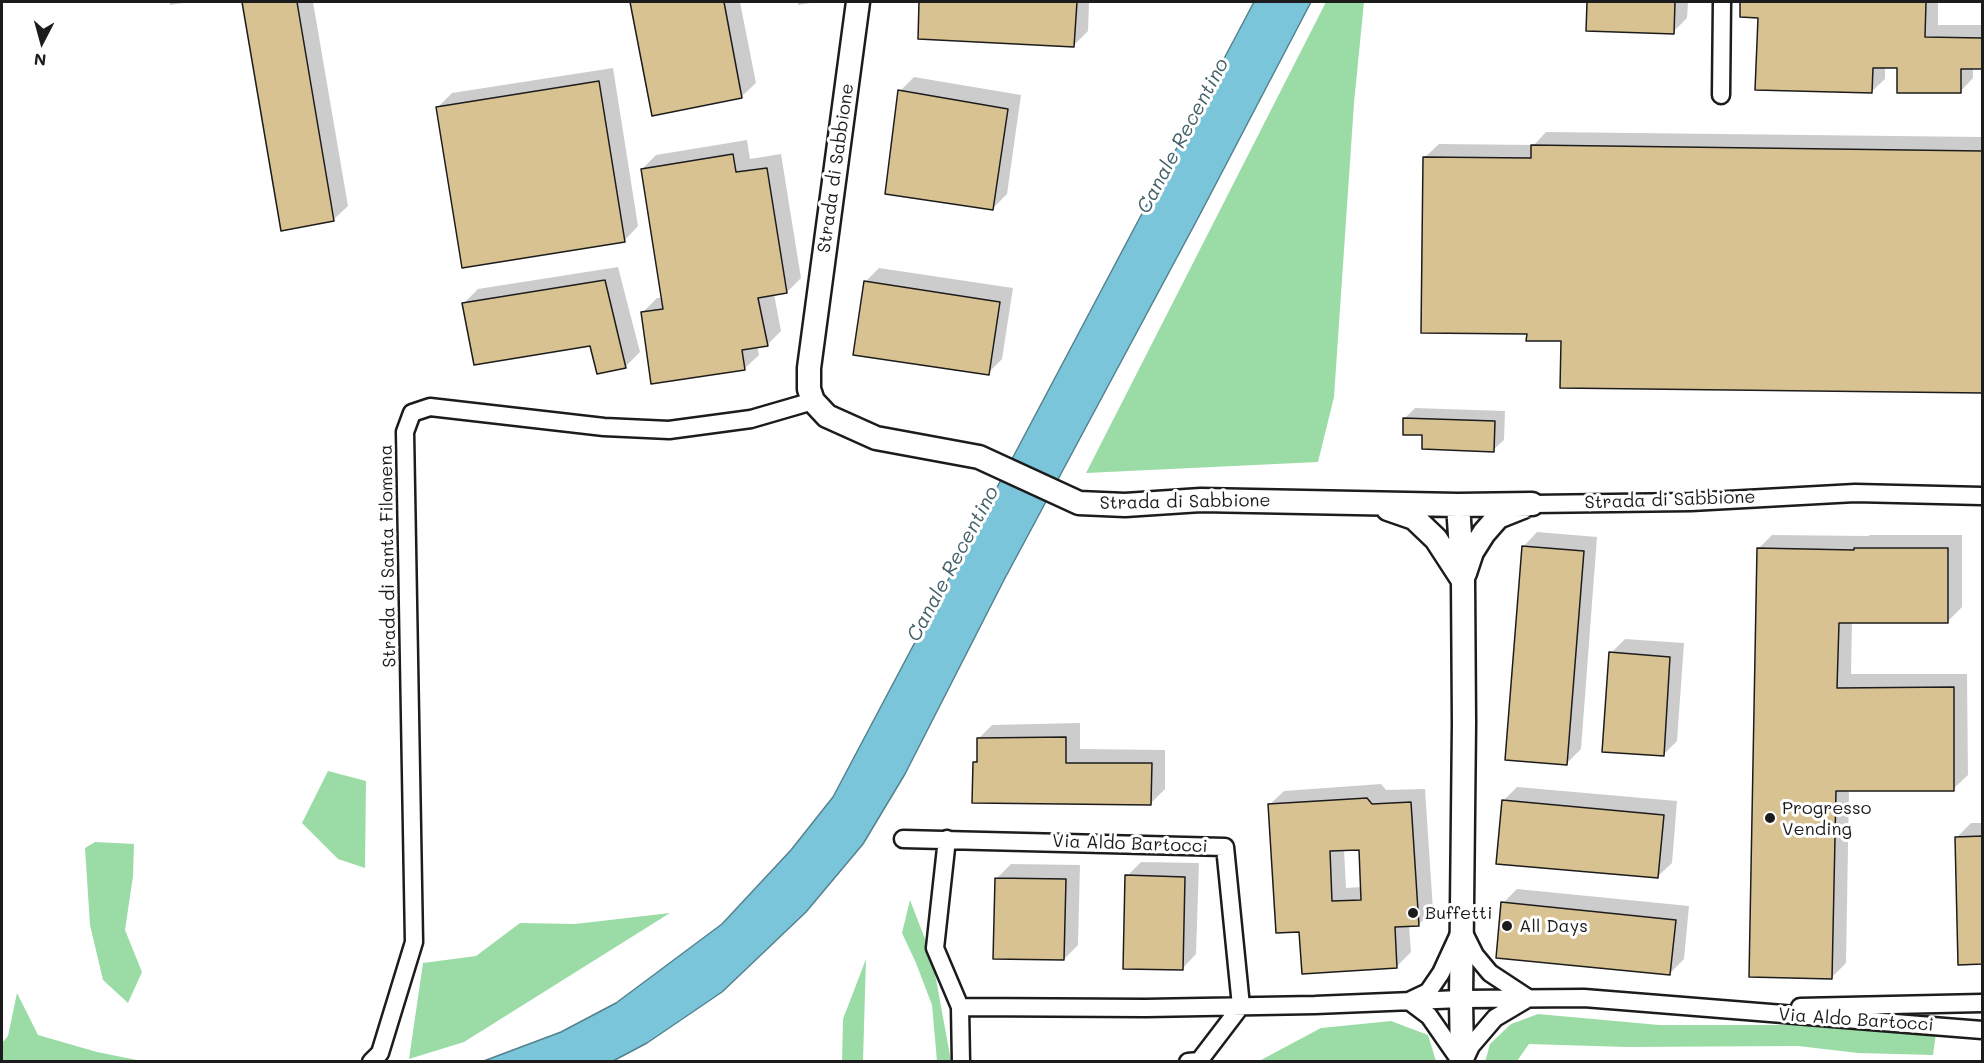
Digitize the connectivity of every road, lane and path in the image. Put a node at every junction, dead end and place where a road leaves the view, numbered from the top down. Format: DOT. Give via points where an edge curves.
graph roads {
  1 [pos="858,2"];
  2 [pos="1722,2"];
  3 [pos="1721,95"];
  4 [pos="813,401"];
  5 [pos="1983,496"];
  6 [pos="1370,502"];
  7 [pos="1532,504"];
  8 [pos="1458,505"];
  9 [pos="1463,580"];
  10 [pos="903,839"];
  11 [pos="947,839"];
  12 [pos="1461,927"];
  13 [pos="1528,998"];
  14 [pos="1461,999"];
  15 [pos="1409,1001"];
  16 [pos="1983,1003"];
  17 [pos="1241,1006"];
  18 [pos="960,1007"];
  19 [pos="1730,1010"];
  20 [pos="1983,1030"];
  21 [pos="371,1062"];
  22 [pos="961,1062"];
  23 [pos="1188,1062"];
  24 [pos="1462,1062"];
  1 -- 4 [label="main road, Strada di Sabbione" via="809,368"];
  2 -- 3 [label="street"];
  4 -- 6 [label="main road, Strada di Sabbione" via="827,416 876,438 979,457 1079,503"];
  4 -- 21 [label="street, Strada di Santa Filomena" via="751,419 669,430 604,427 430,407 412,413 405,432 414,942 380,1053"];
  5 -- 7 [label="street, Strada di Sabbione" via="1854,493 1691,502"];
  6 -- 8 [label="main road, Strada di Sabbione"];
  6 -- 9 [label="main road" via="1414,518 1436,539"];
  7 -- 8 [label="main road, Strada di Sabbione"];
  7 -- 9 [label="main road" via="1498,517 1472,552"];
  8 -- 9 [label="main road"];
  9 -- 12 [label="main road"];
  10 -- 11 [label="street, Via Aldo Bartocci"];
  11 -- 17 [label="street, Via Aldo Bartocci" via="1225,847"];
  11 -- 18 [label="street" via="935,948"];
  12 -- 13 [label="street" via="1475,955 1490,973"];
  12 -- 14 [label="main road"];
  12 -- 15 [label="street" via="1441,974 1428,992"];
  13 -- 14 [label="street, Via Aldo Bartocci"];
  13 -- 19 [label="street, Via Aldo Bartocci" via="1584,998"];
  13 -- 24 [label="street" via="1495,1018"];
  14 -- 15 [label="street, Via Aldo Bartocci"];
  14 -- 24 [label="main road"];
  15 -- 17 [label="street, Via Aldo Bartocci"];
  15 -- 24 [label="street" via="1429,1016"];
  16 -- 19 [label="street, Via Aldo Bartocci"];
  17 -- 18 [label="street, Via Aldo Bartocci"];
  17 -- 23 [label="street" via="1199,1061"];
  18 -- 22 [label="street"];
  19 -- 20 [label="street, Via Aldo Bartocci"];
}
